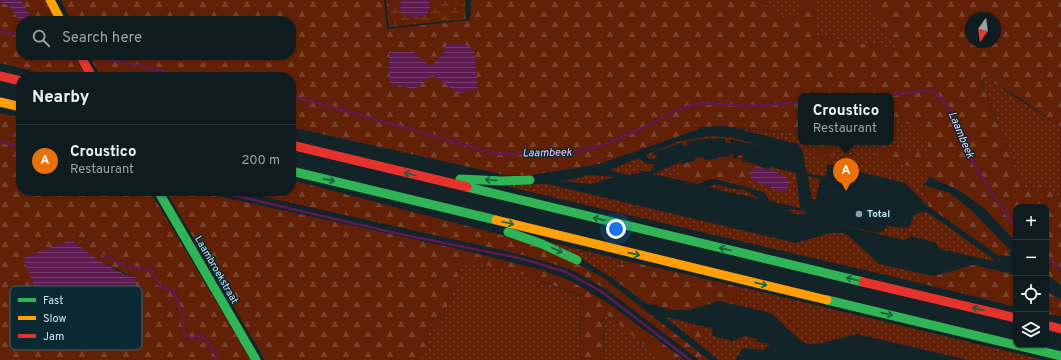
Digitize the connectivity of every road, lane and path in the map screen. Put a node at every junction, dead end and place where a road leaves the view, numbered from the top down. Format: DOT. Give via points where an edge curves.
graph roads {
  1 [pos="50,0"];
  2 [pos="58,16"];
  3 [pos="83,60"];
  4 [pos="89,72"];
  5 [pos="0,76"];
  6 [pos="16,79"];
  7 [pos="0,102"];
  8 [pos="16,106"];
  9 [pos="296,146"];
  10 [pos="296,172"];
  11 [pos="530,180"];
  12 [pos="448,183"];
  13 [pos="161,196"];
  14 [pos="456,211"];
  15 [pos="577,260"];
  16 [pos="1013,317"];
  17 [pos="1049,326"];
  18 [pos="1061,329"];
  19 [pos="1061,356"];
  20 [pos="256,360"];
  1 -- 2 [label="main road"];
  3 -- 4 [label="main road"];
  5 -- 6 [label="main road"];
  7 -- 8 [label="main road"];
  12 -- 9 [label="main road, one-way"];
  10 -- 14 [label="main road, one-way"];
  11 -- 12 [label="main road, one-way" via="462,178"];
  16 -- 12 [label="main road, one-way"];
  13 -- 20 [label="main road, Laambroekstraat"];
  14 -- 15 [label="main road, one-way" via="467,221 542,244"];
  14 -- 19 [label="main road, one-way"];
  17 -- 18 [label="main road"];
}
